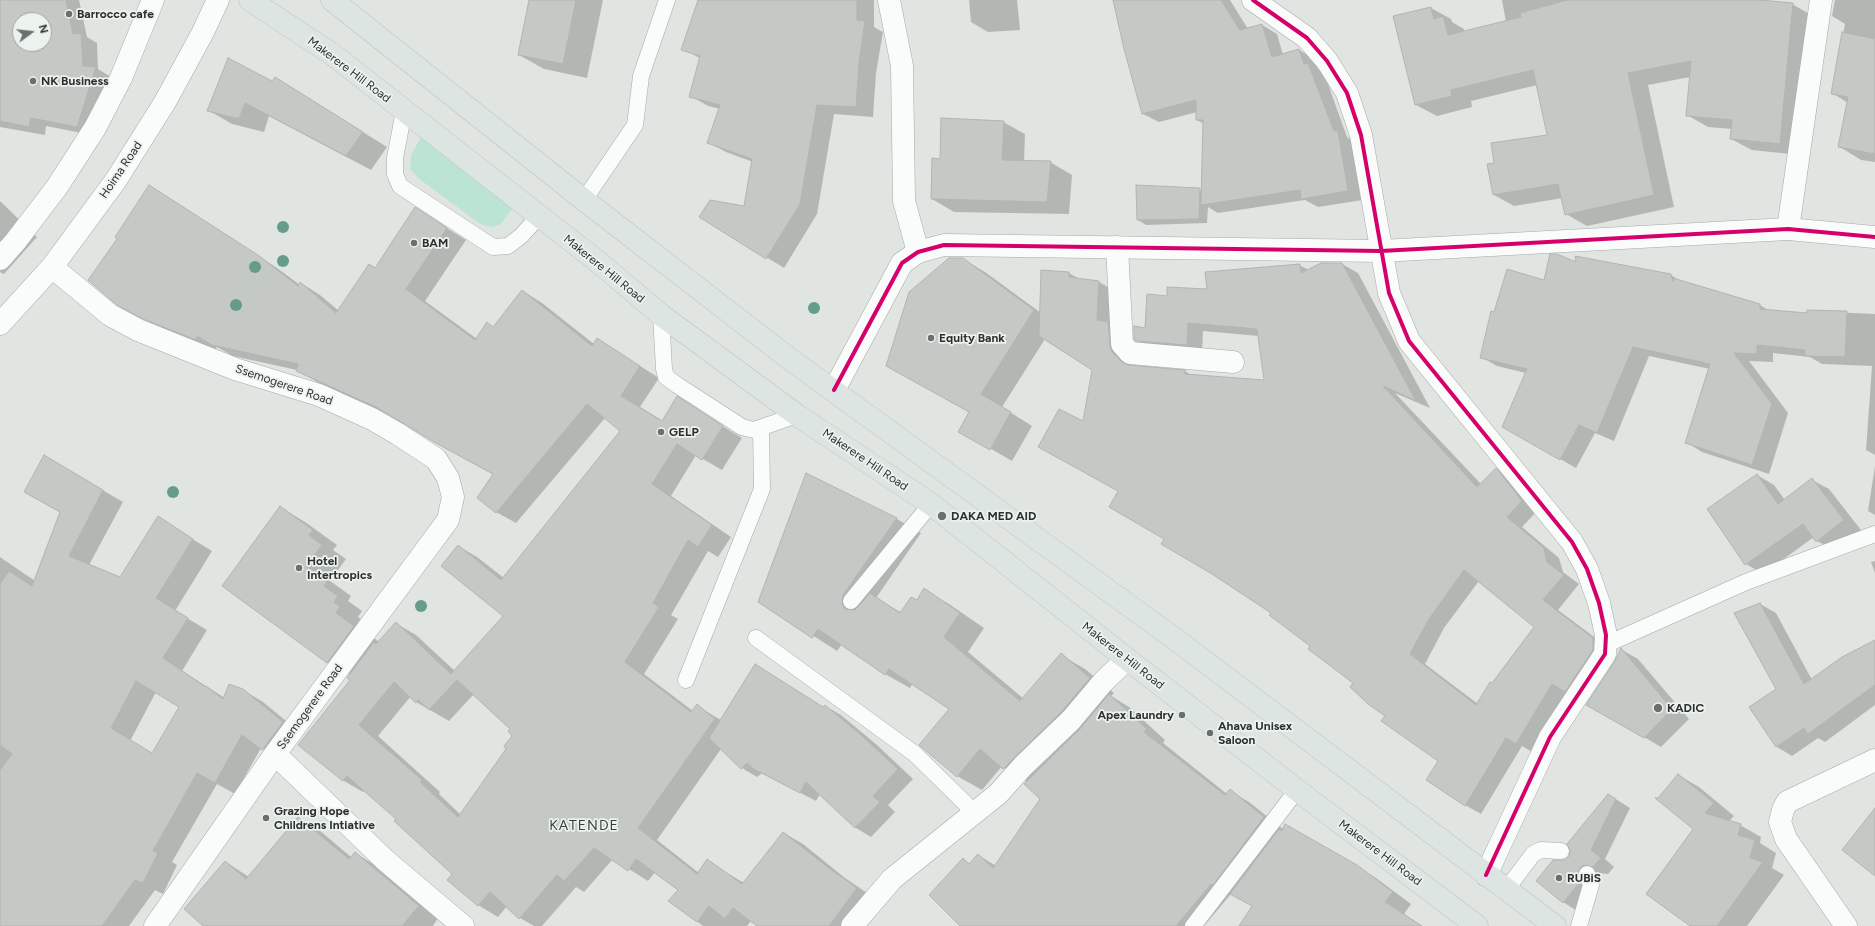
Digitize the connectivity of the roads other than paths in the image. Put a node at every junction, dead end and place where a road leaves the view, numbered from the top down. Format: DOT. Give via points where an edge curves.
graph roads {
  1 [pos="153,0"];
  2 [pos="218,0"];
  3 [pos="250,0"];
  4 [pos="332,0"];
  5 [pos="667,0"];
  6 [pos="889,0"];
  7 [pos="1253,0"];
  8 [pos="1821,0"];
  9 [pos="404,111"];
  10 [pos="584,200"];
  11 [pos="539,216"];
  12 [pos="1788,229"];
  13 [pos="1875,237"];
  14 [pos="1117,247"];
  15 [pos="1381,250"];
  16 [pos="918,252"];
  17 [pos="0,259"];
  18 [pos="52,267"];
  19 [pos="661,315"];
  20 [pos="0,324"];
  21 [pos="1232,362"];
  22 [pos="834,390"];
  23 [pos="797,415"];
  24 [pos="761,429"];
  25 [pos="931,504"];
  26 [pos="1875,534"];
  27 [pos="852,601"];
  28 [pos="756,638"];
  29 [pos="1605,645"];
  30 [pos="1127,659"];
  31 [pos="686,680"];
  32 [pos="275,754"];
  33 [pos="1875,760"];
  34 [pos="1297,790"];
  35 [pos="975,813"];
  36 [pos="1561,851"];
  37 [pos="1587,874"];
  38 [pos="1486,875"];
  39 [pos="1506,890"];
  40 [pos="155,926"];
  41 [pos="464,926"];
  42 [pos="852,926"];
  43 [pos="1193,926"];
  44 [pos="1477,926"];
  45 [pos="1555,926"];
  46 [pos="1579,926"];
  47 [pos="1846,926"];
  1 -- 17 [label="street" via="121,78 95,128 57,187"];
  2 -- 18 [label="street, Hoima Road" via="165,102 116,180"];
  3 -- 9 [label="main road, Makerere Hill Road" via="332,54"];
  4 -- 10 [label="main road"];
  5 -- 10 [label="lane" via="641,76 635,125"];
  6 -- 16 [label="street" via="902,66 904,201"];
  7 -- 15 [label="street" via="1307,38 1327,61 1347,93 1362,135"];
  8 -- 12 [label="street"];
  9 -- 11 [label="main road, Makerere Hill Road"];
  9 -- 11 [label="lane" via="395,158 395,174 400,186 493,247 508,246"];
  10 -- 22 [label="main road" via="791,360"];
  11 -- 19 [label="main road, Makerere Hill Road"];
  12 -- 13 [label="street"];
  12 -- 15 [label="street"];
  14 -- 15 [label="street"];
  14 -- 16 [label="street" via="944,245"];
  14 -- 21 [label="street" via="1122,344 1130,353"];
  15 -- 29 [label="street" via="1389,293 1409,341 1572,542 1587,569 1599,602 1606,635"];
  16 -- 22 [label="street" via="902,263"];
  18 -- 20 [label="street, Hoima Road"];
  18 -- 32 [label="street, Ssemogerere Road" via="110,315 138,330 235,369 319,395 372,419 436,459 448,478 453,497 448,520"];
  19 -- 23 [label="main road, Makerere Hill Road"];
  19 -- 24 [label="lane" via="666,377 742,426 754,430"];
  22 -- 38 [label="main road" via="1175,639"];
  23 -- 24 [label="lane"];
  23 -- 25 [label="main road, Makerere Hill Road"];
  24 -- 31 [label="lane" via="762,489"];
  25 -- 27 [label="lane"];
  25 -- 30 [label="main road, Makerere Hill Road"];
  26 -- 29 [label="lane" via="1746,582"];
  28 -- 35 [label="lane" via="915,754"];
  29 -- 38 [label="street" via="1605,654 1550,737"];
  30 -- 34 [label="main road, Makerere Hill Road"];
  30 -- 35 [label="street" via="998,794"];
  32 -- 40 [label="street, Ssemogerere Road"];
  32 -- 41 [label="street" via="385,860"];
  33 -- 47 [label="street" via="1787,802 1780,822 1786,839"];
  34 -- 43 [label="lane"];
  34 -- 44 [label="main road, Makerere Hill Road"];
  35 -- 42 [label="street" via="892,879"];
  36 -- 39 [label="lane" via="1541,850 1533,854"];
  37 -- 46 [label="lane" via="1591,885"];
  38 -- 39 [label="main road"];
  39 -- 45 [label="main road"];
}
